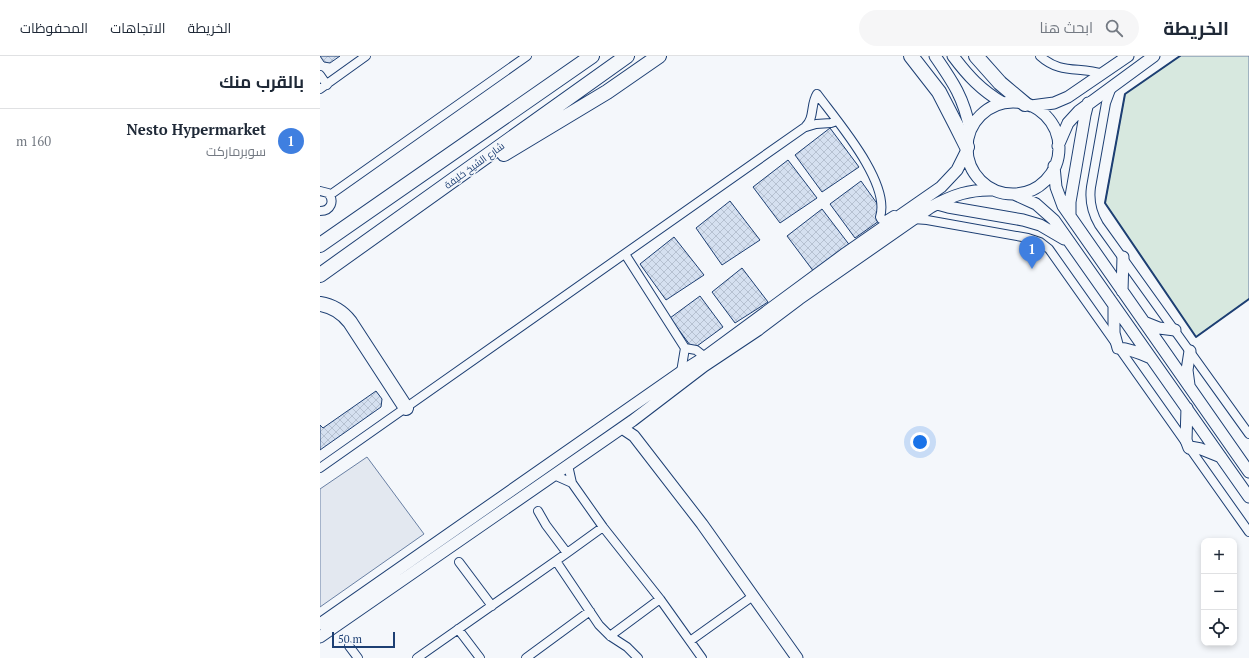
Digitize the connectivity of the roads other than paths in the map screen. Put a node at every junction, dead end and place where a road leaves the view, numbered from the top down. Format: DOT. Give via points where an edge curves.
graph roads {
  1 [pos="366,56"];
  2 [pos="527,56"];
  3 [pos="575,56"];
  4 [pos="592,56"];
  5 [pos="627,56"];
  6 [pos="659,56"];
  7 [pos="911,56"];
  8 [pos="935,56"];
  9 [pos="953,56"];
  10 [pos="976,56"];
  11 [pos="1040,56"];
  12 [pos="1128,56"];
  13 [pos="1154,56"];
  14 [pos="1103,74"];
  15 [pos="320,75"];
  16 [pos="558,80"];
  17 [pos="1114,85"];
  18 [pos="323,87"];
  19 [pos="1003,103"];
  20 [pos="1088,103"];
  21 [pos="1028,105"];
  22 [pos="837,121"];
  23 [pos="805,127"];
  24 [pos="970,130"];
  25 [pos="1058,146"];
  26 [pos="967,149"];
  27 [pos="1054,166"];
  28 [pos="994,190"];
  29 [pos="320,191"];
  30 [pos="1014,194"];
  31 [pos="330,195"];
  32 [pos="937,204"];
  33 [pos="320,211"];
  34 [pos="909,216"];
  35 [pos="1071,216"];
  36 [pos="385,229"];
  37 [pos="1069,241"];
  38 [pos="320,245"];
  39 [pos="625,254"];
  40 [pos="1123,257"];
  41 [pos="320,275"];
  42 [pos="1122,291"];
  43 [pos="320,304"];
  44 [pos="1114,306"];
  45 [pos="1144,322"];
  46 [pos="1175,330"];
  47 [pos="685,348"];
  48 [pos="1118,348"];
  49 [pos="1190,350"];
  50 [pos="705,357"];
  51 [pos="1151,358"];
  52 [pos="684,376"];
  53 [pos="1190,389"];
  54 [pos="406,408"];
  55 [pos="1187,408"];
  56 [pos="632,421"];
  57 [pos="622,428"];
  58 [pos="1249,434"];
  59 [pos="634,436"];
  60 [pos="1189,448"];
  61 [pos="1222,458"];
  62 [pos="568,465"];
  63 [pos="320,468"];
  64 [pos="1249,472"];
  65 [pos="554,475"];
  66 [pos="572,483"];
  67 [pos="1249,497"];
  68 [pos="538,511"];
  69 [pos="603,527"];
  70 [pos="1249,532"];
  71 [pos="567,553"];
  72 [pos="556,561"];
  73 [pos="459,562"];
  74 [pos="753,596"];
  75 [pos="660,599"];
  76 [pos="492,606"];
  77 [pos="590,611"];
  78 [pos="321,623"];
  79 [pos="458,629"];
  80 [pos="610,636"];
  81 [pos="320,637"];
  82 [pos="690,641"];
  83 [pos="349,646"];
  84 [pos="358,658"];
  85 [pos="417,658"];
  86 [pos="480,658"];
  87 [pos="526,658"];
  88 [pos="638,658"];
  89 [pos="702,658"];
  90 [pos="797,658"];
  1 -- 18 [label="street"];
  2 -- 31 [label="street"];
  3 -- 16 [label="highway" via="563,69"];
  4 -- 16 [label="highway"];
  5 -- 36 [label="highway, شارع الشيخ خليفة"];
  6 -- 36 [label="highway" via="607,92 504,154 403,224"];
  7 -- 26 [label="highway" via="938,92"];
  8 -- 24 [label="street" via="959,92"];
  9 -- 19 [label="street" via="984,91"];
  10 -- 21 [label="highway" via="1000,83"];
  11 -- 14 [label="street" via="1050,64 1062,68"];
  12 -- 14 [label="street"];
  13 -- 17 [label="street"];
  14 -- 21 [label="street" via="1062,100"];
  15 -- 18 [label="street"];
  16 -- 38 [label="highway"];
  17 -- 20 [label="street"];
  17 -- 40 [label="street" via="1106,103 1090,200 1096,219"];
  19 -- 21 [label="street"];
  19 -- 24 [label="street" via="984,113"];
  20 -- 25 [label="street" via="1068,123"];
  20 -- 35 [label="street" via="1070,202"];
  21 -- 25 [label="street" via="1047,118 1057,136"];
  22 -- 23 [label="street"];
  22 -- 23 [label="street" via="817,94 813,102 811,120"];
  22 -- 34 [label="street" via="858,149 874,179 882,204 881,219 886,220 897,214"];
  23 -- 39 [label="street"];
  24 -- 26 [label="street"];
  25 -- 27 [label="street"];
  26 -- 28 [label="street" via="972,170 985,185"];
  26 -- 34 [label="street" via="960,166 950,179"];
  27 -- 30 [label="street" via="1049,175 1034,189"];
  27 -- 35 [label="street" via="1058,193 1063,206"];
  28 -- 30 [label="street"];
  28 -- 32 [label="street" via="974,190 955,194"];
  29 -- 31 [label="street"];
  30 -- 37 [label="street" via="1042,209 1054,220"];
  31 -- 33 [label="street" via="331,206"];
  32 -- 34 [label="street"];
  32 -- 37 [label="street" via="1023,220 1044,227"];
  34 -- 48 [label="street" via="1040,242 1053,253"];
  34 -- 50 [label="street" via="846,253"];
  34 -- 52 [label="street"];
  35 -- 42 [label="street"];
  36 -- 41 [label="highway, شارع الشيخ خليفة"];
  37 -- 44 [label="street"];
  39 -- 47 [label="street"];
  39 -- 54 [label="street"];
  40 -- 42 [label="street"];
  40 -- 46 [label="street"];
  42 -- 45 [label="street"];
  43 -- 54 [label="highway" via="338,310 350,322"];
  44 -- 48 [label="street" via="1114,333"];
  44 -- 51 [label="street"];
  45 -- 46 [label="street" via="1159,328"];
  45 -- 53 [label="street"];
  46 -- 49 [label="street"];
  47 -- 50 [label="street" via="696,350"];
  47 -- 52 [label="street"];
  48 -- 51 [label="street"];
  48 -- 60 [label="street"];
  49 -- 53 [label="street" via="1187,370"];
  49 -- 58 [label="street"];
  50 -- 52 [label="street"];
  51 -- 55 [label="street"];
  52 -- 56 [label="street"];
  52 -- 78 [label="street"];
  53 -- 64 [label="street"];
  54 -- 63 [label="street"];
  55 -- 60 [label="street" via="1186,440"];
  55 -- 61 [label="street"];
  56 -- 57 [label="street"];
  56 -- 59 [label="street"];
  57 -- 59 [label="street"];
  57 -- 62 [label="street"];
  59 -- 74 [label="street" via="702,524"];
  60 -- 61 [label="street" via="1201,449"];
  60 -- 70 [label="street"];
  61 -- 67 [label="street"];
  62 -- 65 [label="street"];
  62 -- 66 [label="street"];
  65 -- 66 [label="street"];
  65 -- 81 [label="street"];
  66 -- 69 [label="street"];
  68 -- 71 [label="street"];
  69 -- 71 [label="street"];
  69 -- 75 [label="street"];
  71 -- 72 [label="street"];
  72 -- 76 [label="street"];
  72 -- 77 [label="street"];
  73 -- 76 [label="street"];
  74 -- 82 [label="street"];
  74 -- 90 [label="street"];
  75 -- 80 [label="street"];
  75 -- 82 [label="street"];
  76 -- 79 [label="street"];
  77 -- 80 [label="street"];
  77 -- 87 [label="street"];
  79 -- 85 [label="street"];
  79 -- 86 [label="street"];
  80 -- 88 [label="street"];
  82 -- 89 [label="street"];
  83 -- 84 [label="street"];
}
